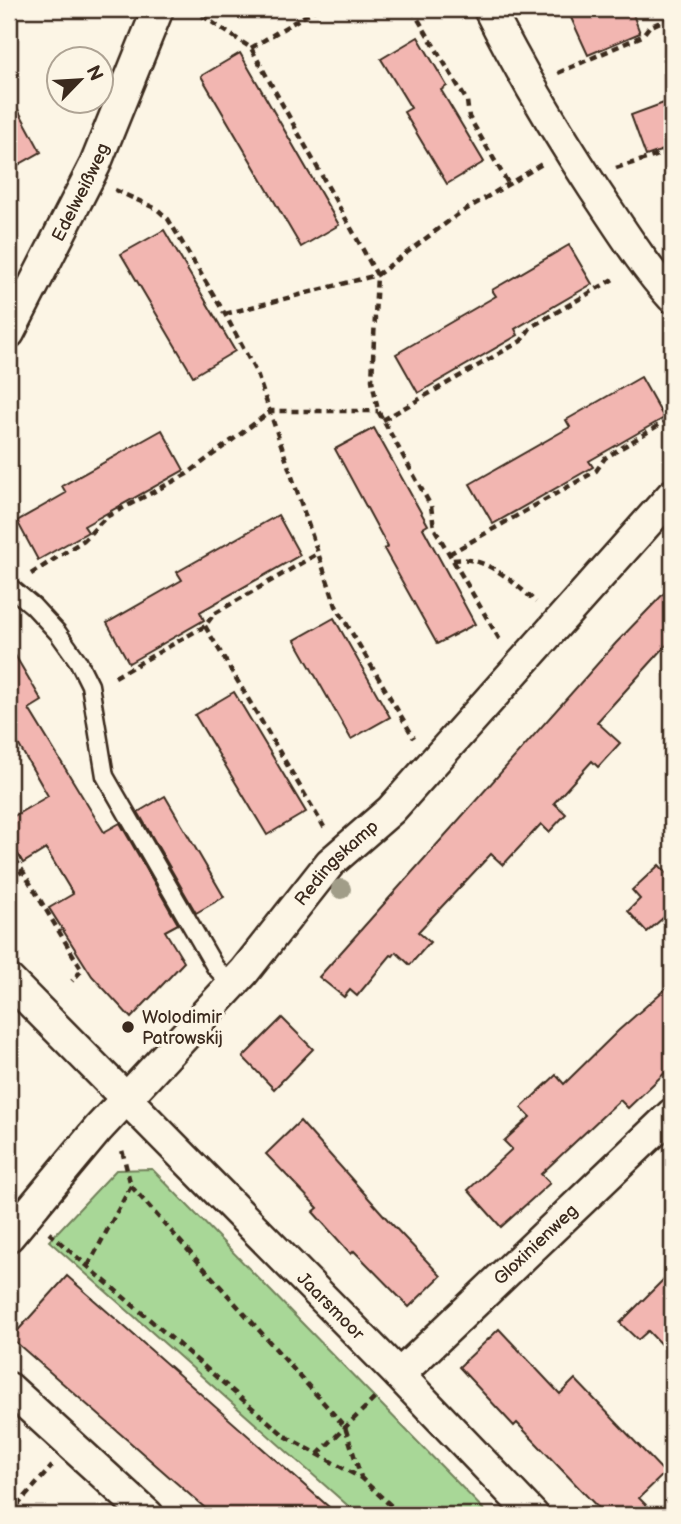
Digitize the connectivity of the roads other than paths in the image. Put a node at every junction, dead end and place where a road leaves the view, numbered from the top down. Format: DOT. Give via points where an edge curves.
graph roads {
  1 [pos="158,9"];
  2 [pos="489,9"];
  3 [pos="672,298"];
  4 [pos="9,333"];
  5 [pos="672,495"];
  6 [pos="9,586"];
  7 [pos="9,980"];
  8 [pos="232,985"];
  9 [pos="126,1100"];
  10 [pos="672,1114"];
  11 [pos="9,1236"];
  12 [pos="389,1385"];
  13 [pos="9,1388"];
  14 [pos="148,1515"];
  15 [pos="533,1515"];
  1 -- 4 [label="street, Edelweißweg" via="95,166"];
  2 -- 3 [label="street" via="588,179 638,256"];
  5 -- 8 [label="street, Redingskamp" via="391,810 330,863"];
  6 -- 8 [label="lane" via="58,633 78,661 90,685 106,776 215,967"];
  7 -- 9 [label="street, Jaarsmoor"];
  8 -- 9 [label="street, Redingskamp"];
  9 -- 11 [label="street, Redingskamp"];
  9 -- 12 [label="street, Jaarsmoor"];
  10 -- 12 [label="street, Gloxinienweg"];
  12 -- 15 [label="street, Jaarsmoor"];
  13 -- 14 [label="street"];
}
